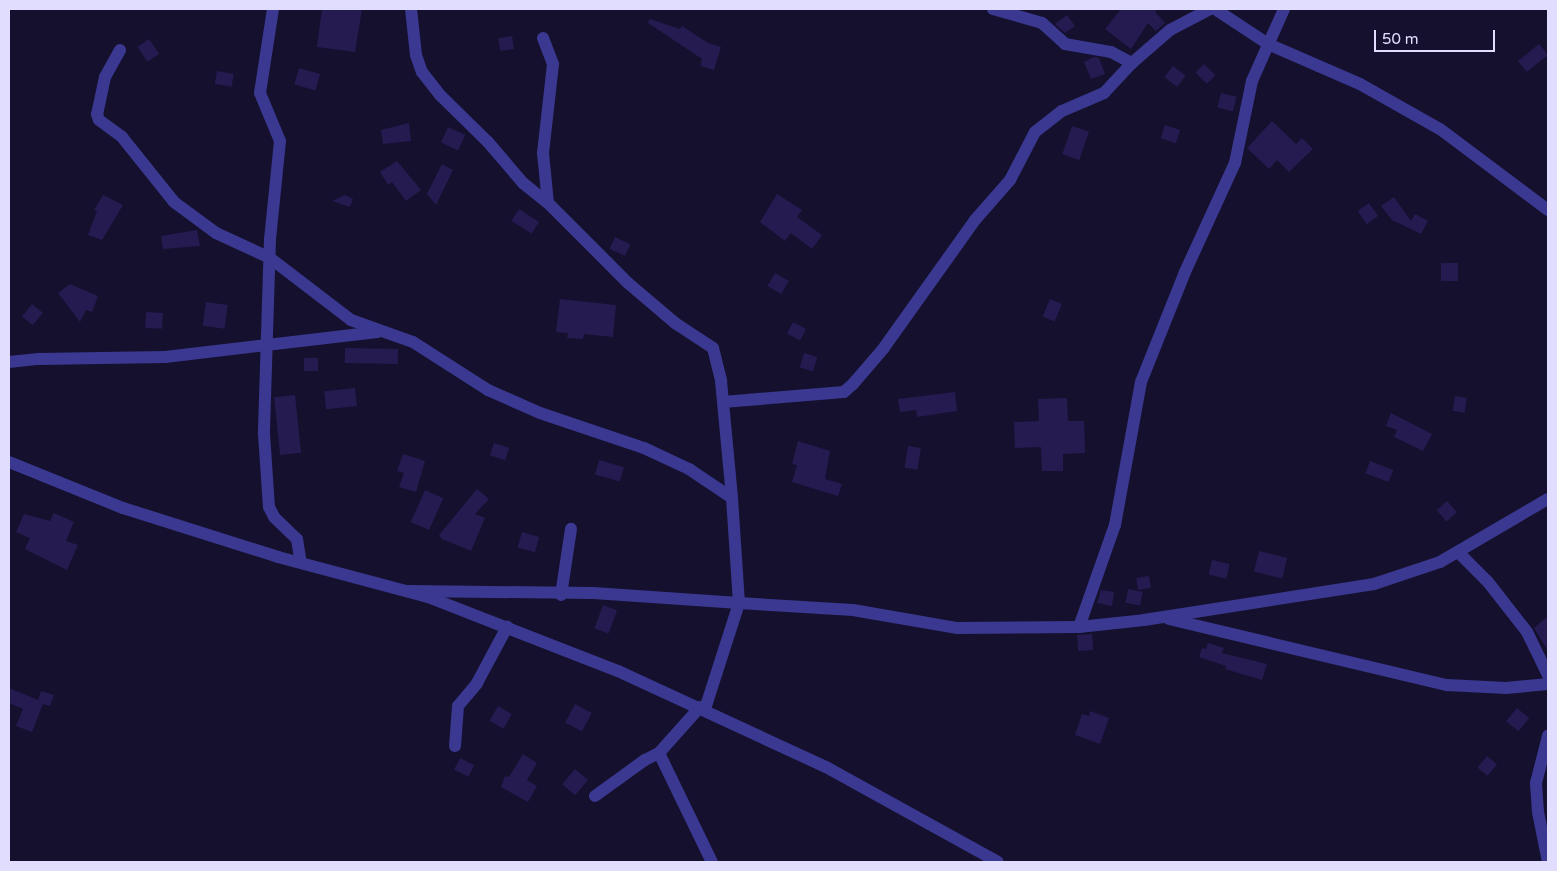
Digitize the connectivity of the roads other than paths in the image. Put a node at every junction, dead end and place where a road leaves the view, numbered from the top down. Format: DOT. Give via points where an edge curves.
graph roads {
  1 [pos="273,9"];
  2 [pos="411,9"];
  3 [pos="992,9"];
  4 [pos="1210,9"];
  5 [pos="1215,9"];
  6 [pos="1284,9"];
  7 [pos="542,38"];
  8 [pos="1268,44"];
  9 [pos="120,50"];
  10 [pos="1132,63"];
  11 [pos="548,203"];
  12 [pos="1548,210"];
  13 [pos="270,258"];
  14 [pos="378,332"];
  15 [pos="266,346"];
  16 [pos="9,362"];
  17 [pos="723,402"];
  18 [pos="9,462"];
  19 [pos="732,498"];
  20 [pos="1548,499"];
  21 [pos="571,529"];
  22 [pos="1458,552"];
  23 [pos="301,563"];
  24 [pos="410,591"];
  25 [pos="561,595"];
  26 [pos="739,604"];
  27 [pos="1162,618"];
  28 [pos="507,627"];
  29 [pos="1079,627"];
  30 [pos="1548,675"];
  31 [pos="1548,684"];
  32 [pos="703,708"];
  33 [pos="1548,736"];
  34 [pos="455,746"];
  35 [pos="659,753"];
  36 [pos="594,796"];
  37 [pos="712,862"];
  38 [pos="998,862"];
  39 [pos="1548,862"];
  1 -- 13 [label="street" via="260,93 280,141"];
  2 -- 11 [label="street" via="416,55 422,72 523,183"];
  3 -- 10 [label="street" via="1042,23 1065,44 1111,52"];
  4 -- 10 [label="street" via="1170,30"];
  5 -- 8 [label="street"];
  6 -- 8 [label="street"];
  7 -- 11 [label="street" via="553,64 543,153"];
  8 -- 12 [label="street" via="1360,84 1440,129"];
  8 -- 29 [label="street" via="1252,81 1235,163 1185,272 1141,382 1115,526"];
  9 -- 13 [label="street" via="105,76 97,114 99,120 122,137 174,202 216,233"];
  10 -- 17 [label="street" via="1104,93 1062,111 1035,132 1010,180 975,220 878,356 844,392"];
  11 -- 17 [label="street" via="628,283 675,323 713,348"];
  13 -- 14 [label="street" via="351,320"];
  13 -- 15 [label="street"];
  14 -- 15 [label="street"];
  14 -- 19 [label="street" via="413,342 467,378 517,403 652,452 689,469"];
  15 -- 16 [label="street" via="165,357"];
  15 -- 23 [label="street" via="264,434 269,507 274,517 296,539"];
  17 -- 19 [label="street"];
  18 -- 23 [label="street" via="123,508"];
  19 -- 26 [label="street"];
  20 -- 22 [label="street"];
  21 -- 25 [label="street"];
  22 -- 27 [label="street" via="1440,562 1374,584"];
  22 -- 30 [label="street" via="1488,582 1527,632"];
  23 -- 24 [label="street"];
  24 -- 25 [label="street"];
  24 -- 28 [label="street"];
  25 -- 26 [label="street" via="593,593"];
  26 -- 29 [label="street" via="853,610 957,628"];
  26 -- 32 [label="street"];
  27 -- 29 [label="street"];
  27 -- 31 [label="street" via="1447,685 1506,688"];
  28 -- 32 [label="street"];
  28 -- 34 [label="street" via="477,683 458,706"];
  32 -- 35 [label="street"];
  32 -- 38 [label="street" via="826,767"];
  33 -- 39 [label="street" via="1536,782"];
  35 -- 36 [label="street"];
  35 -- 37 [label="street"];
}
